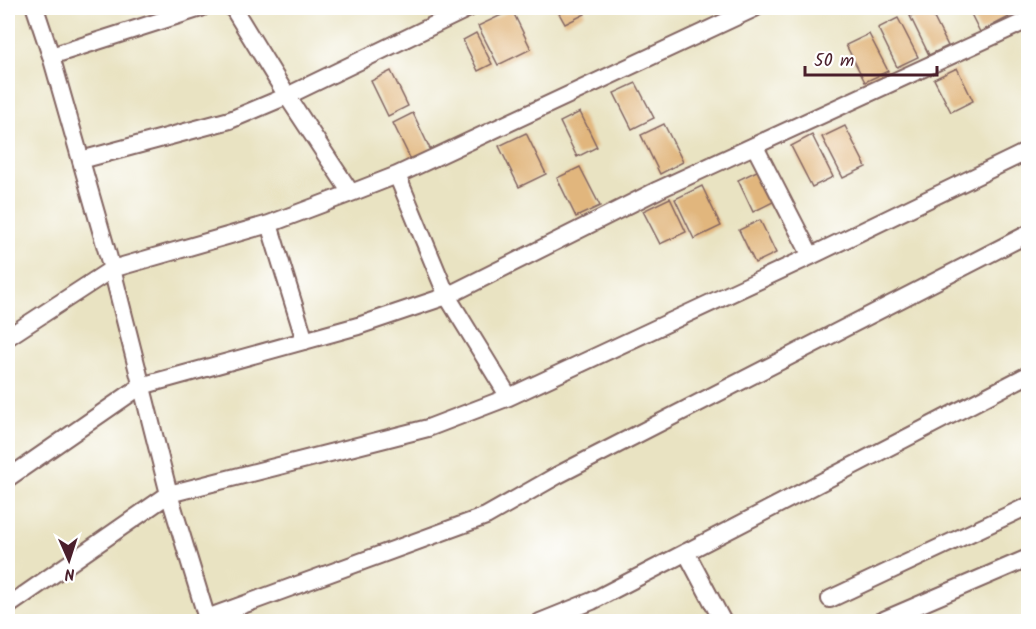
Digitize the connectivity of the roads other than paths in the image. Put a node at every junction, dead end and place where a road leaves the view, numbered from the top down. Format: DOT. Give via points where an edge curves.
graph roads {
  1 [pos="35,8"];
  2 [pos="201,8"];
  3 [pos="233,8"];
  4 [pos="469,8"];
  5 [pos="755,8"];
  6 [pos="1029,20"];
  7 [pos="51,56"];
  8 [pos="287,96"];
  9 [pos="755,147"];
  10 [pos="1029,151"];
  11 [pos="81,160"];
  12 [pos="397,175"];
  13 [pos="351,193"];
  14 [pos="269,224"];
  15 [pos="1029,234"];
  16 [pos="811,256"];
  17 [pos="112,269"];
  18 [pos="447,296"];
  19 [pos="8,337"];
  20 [pos="304,341"];
  21 [pos="1029,375"];
  22 [pos="141,387"];
  23 [pos="509,397"];
  24 [pos="8,478"];
  25 [pos="169,494"];
  26 [pos="1029,506"];
  27 [pos="686,552"];
  28 [pos="1029,558"];
  29 [pos="830,599"];
  30 [pos="8,606"];
  31 [pos="206,620"];
  32 [pos="540,621"];
  33 [pos="723,621"];
  34 [pos="879,621"];
  1 -- 7 [label="street"];
  2 -- 7 [label="street"];
  3 -- 8 [label="street"];
  4 -- 8 [label="street"];
  5 -- 12 [label="street"];
  6 -- 9 [label="street"];
  7 -- 11 [label="street"];
  8 -- 11 [label="street" via="230,120"];
  8 -- 13 [label="street"];
  9 -- 16 [label="street"];
  9 -- 18 [label="street" via="658,190"];
  10 -- 16 [label="street"];
  11 -- 17 [label="street"];
  12 -- 13 [label="street"];
  12 -- 18 [label="street"];
  13 -- 14 [label="street"];
  14 -- 17 [label="street"];
  14 -- 20 [label="street"];
  15 -- 31 [label="street" via="486,516"];
  16 -- 23 [label="street"];
  17 -- 19 [label="street"];
  17 -- 22 [label="street"];
  18 -- 20 [label="street"];
  18 -- 23 [label="street"];
  20 -- 22 [label="street"];
  21 -- 27 [label="street"];
  22 -- 24 [label="street"];
  22 -- 25 [label="street"];
  23 -- 25 [label="street" via="428,428"];
  25 -- 30 [label="street"];
  25 -- 31 [label="street"];
  26 -- 29 [label="street"];
  27 -- 32 [label="street" via="592,601"];
  27 -- 33 [label="street"];
  28 -- 34 [label="street"];
}
